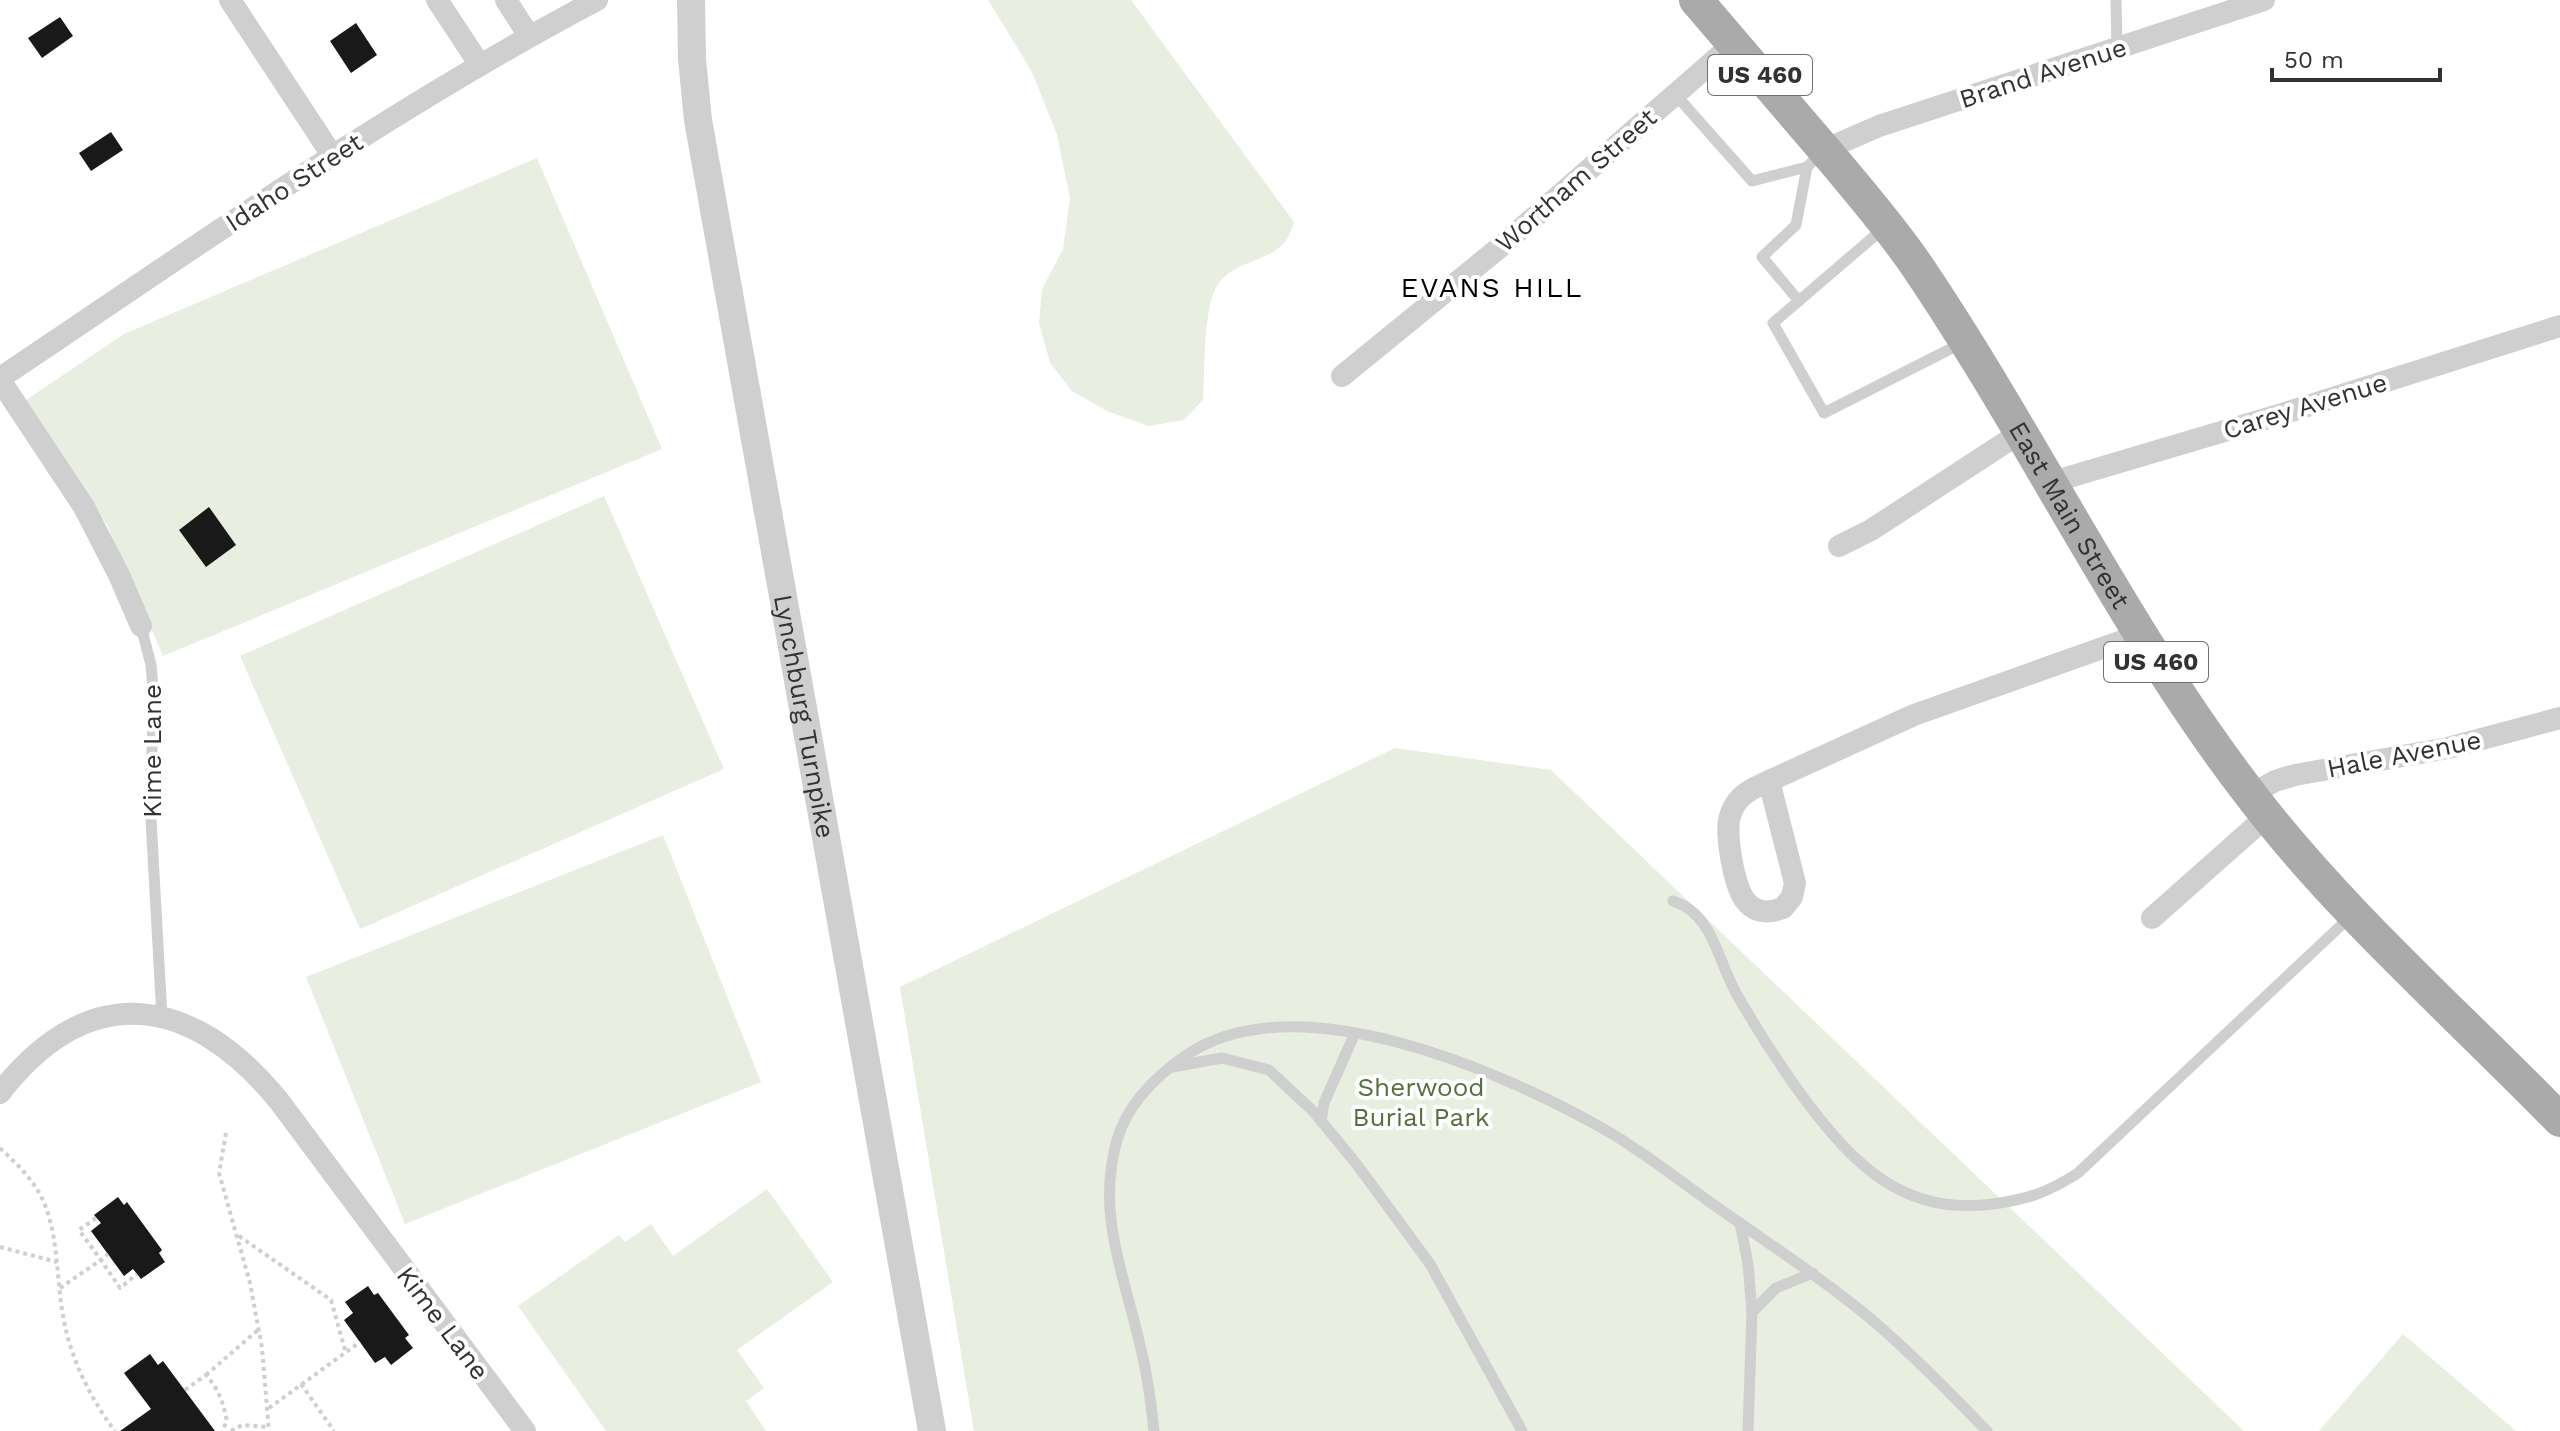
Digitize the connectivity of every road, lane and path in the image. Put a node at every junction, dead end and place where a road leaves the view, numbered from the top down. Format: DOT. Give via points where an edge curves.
graph roads {
  1 [pos="230,0"];
  2 [pos="437,0"];
  3 [pos="506,0"];
  4 [pos="597,0"];
  5 [pos="691,0"];
  6 [pos="1696,0"];
  7 [pos="2116,0"];
  8 [pos="2264,0"];
  9 [pos="2214,8"];
  10 [pos="529,36"];
  11 [pos="1733,44"];
  12 [pos="2117,49"];
  13 [pos="480,65"];
  14 [pos="1675,94"];
  15 [pos="332,155"];
  16 [pos="1816,158"];
  17 [pos="1888,225"];
  18 [pos="1799,301"];
  19 [pos="2560,326"];
  20 [pos="1966,341"];
  21 [pos="1342,376"];
  22 [pos="0,379"];
  23 [pos="2020,433"];
  24 [pos="2049,483"];
  25 [pos="1839,546"];
  26 [pos="141,626"];
  27 [pos="2139,635"];
  28 [pos="2560,718"];
  29 [pos="1769,781"];
  30 [pos="2258,805"];
  31 [pos="1673,901"];
  32 [pos="2354,913"];
  33 [pos="2152,918"];
  34 [pos="162,1018"];
  35 [pos="1355,1033"];
  36 [pos="1168,1068"];
  37 [pos="0,1093"];
  38 [pos="2560,1120"];
  39 [pos="1321,1121"];
  40 [pos="226,1133"];
  41 [pos="0,1148"];
  42 [pos="96,1218"];
  43 [pos="1740,1223"];
  44 [pos="237,1235"];
  45 [pos="0,1247"];
  46 [pos="108,1254"];
  47 [pos="101,1260"];
  48 [pos="57,1262"];
  49 [pos="1813,1273"];
  50 [pos="137,1274"];
  51 [pos="60,1288"];
  52 [pos="1752,1312"];
  53 [pos="259,1329"];
  54 [pos="360,1342"];
  55 [pos="345,1350"];
  56 [pos="206,1375"];
  57 [pos="301,1384"];
  58 [pos="185,1390"];
  59 [pos="269,1408"];
  60 [pos="269,1429"];
  61 [pos="115,1431"];
  62 [pos="222,1431"];
  63 [pos="231,1431"];
  64 [pos="334,1431"];
  65 [pos="525,1431"];
  66 [pos="932,1431"];
  67 [pos="1154,1431"];
  68 [pos="1522,1431"];
  69 [pos="1748,1431"];
  70 [pos="1987,1431"];
  1 -- 15 [label="street"];
  2 -- 13 [label="street"];
  3 -- 10 [label="street"];
  4 -- 10 [label="street, Idaho Street"];
  5 -- 66 [label="street, Lynchburg Turnpike" via="698,120"];
  6 -- 11 [label="main road, East Main Street / US 460"];
  7 -- 12 [label="lane"];
  8 -- 9 [label="street, Brand Avenue"];
  9 -- 12 [label="street, Brand Avenue"];
  10 -- 13 [label="street, Idaho Street"];
  11 -- 14 [label="street, Wortham Street"];
  11 -- 16 [label="main road, East Main Street / US 460"];
  12 -- 16 [label="street, Brand Avenue" via="1879,126"];
  13 -- 15 [label="street, Idaho Street"];
  14 -- 16 [label="lane" via="1752,181"];
  14 -- 21 [label="street, Wortham Street"];
  15 -- 22 [label="street, Idaho Street"];
  16 -- 17 [label="main road, East Main Street / US 460"];
  16 -- 18 [label="lane" via="1796,225 1762,257"];
  17 -- 18 [label="lane"];
  17 -- 20 [label="main road, East Main Street / US 460"];
  18 -- 20 [label="lane" via="1773,323 1824,413"];
  19 -- 24 [label="street, Carey Avenue"];
  20 -- 23 [label="main road, East Main Street / US 460"];
  22 -- 26 [label="street, Kime Lane" via="84,507"];
  23 -- 24 [label="main road, East Main Street / US 460"];
  23 -- 25 [label="street"];
  24 -- 27 [label="main road, East Main Street / US 460"];
  26 -- 34 [label="lane, Kime Lane" via="154,700 150,801"];
  27 -- 29 [label="street" via="1914,715"];
  27 -- 30 [label="main road, East Main Street / US 460"];
  28 -- 30 [label="street, Hale Avenue" via="2448,748 2295,775 2275,781"];
  29 -- 29 [label="street" via="1748,791 1729,815 1735,881 1743,898 1762,912 1783,908 1795,883"];
  30 -- 32 [label="main road, East Main Street / US 460"];
  30 -- 33 [label="street, Hale Avenue"];
  31 -- 32 [label="lane" via="1688,906 1703,921 1756,1027 1830,1133 1859,1163 1883,1183 1915,1198 1979,1206 2028,1199 2078,1173"];
  32 -- 38 [label="main road, East Main Street / US 460"];
  34 -- 37 [label="street, Kime Lane" via="126,1012 77,1027 26,1064"];
  34 -- 65 [label="street, Kime Lane" via="204,1033 258,1075"];
  35 -- 36 [label="lane" via="1303,1026 1238,1032 1206,1043"];
  35 -- 39 [label="lane"];
  35 -- 43 [label="lane" via="1414,1048 1542,1097 1604,1129"];
  36 -- 39 [label="lane" via="1222,1058 1269,1070"];
  36 -- 67 [label="lane" via="1129,1112 1110,1174 1111,1235 1141,1345"];
  39 -- 68 [label="lane" via="1430,1264"];
  40 -- 44 [label="path" via="219,1173"];
  41 -- 48 [label="path" via="29,1176 44,1203"];
  42 -- 47 [label="path" via="79,1230"];
  43 -- 49 [label="lane"];
  43 -- 52 [label="lane"];
  44 -- 53 [label="path"];
  44 -- 55 [label="path" via="331,1300"];
  45 -- 48 [label="path"];
  46 -- 47 [label="path"];
  47 -- 50 [label="path" via="120,1288"];
  47 -- 51 [label="path"];
  48 -- 51 [label="path"];
  49 -- 52 [label="lane" via="1776,1288"];
  49 -- 70 [label="lane" via="1873,1321"];
  51 -- 61 [label="path" via="73,1356"];
  52 -- 69 [label="lane"];
  53 -- 56 [label="path"];
  53 -- 59 [label="path"];
  54 -- 55 [label="path"];
  55 -- 57 [label="path"];
  56 -- 58 [label="path"];
  56 -- 62 [label="path" via="224,1406 227,1421"];
  57 -- 59 [label="path"];
  57 -- 64 [label="path"];
  59 -- 60 [label="path"];
  60 -- 63 [label="path" via="242,1425"];
}
